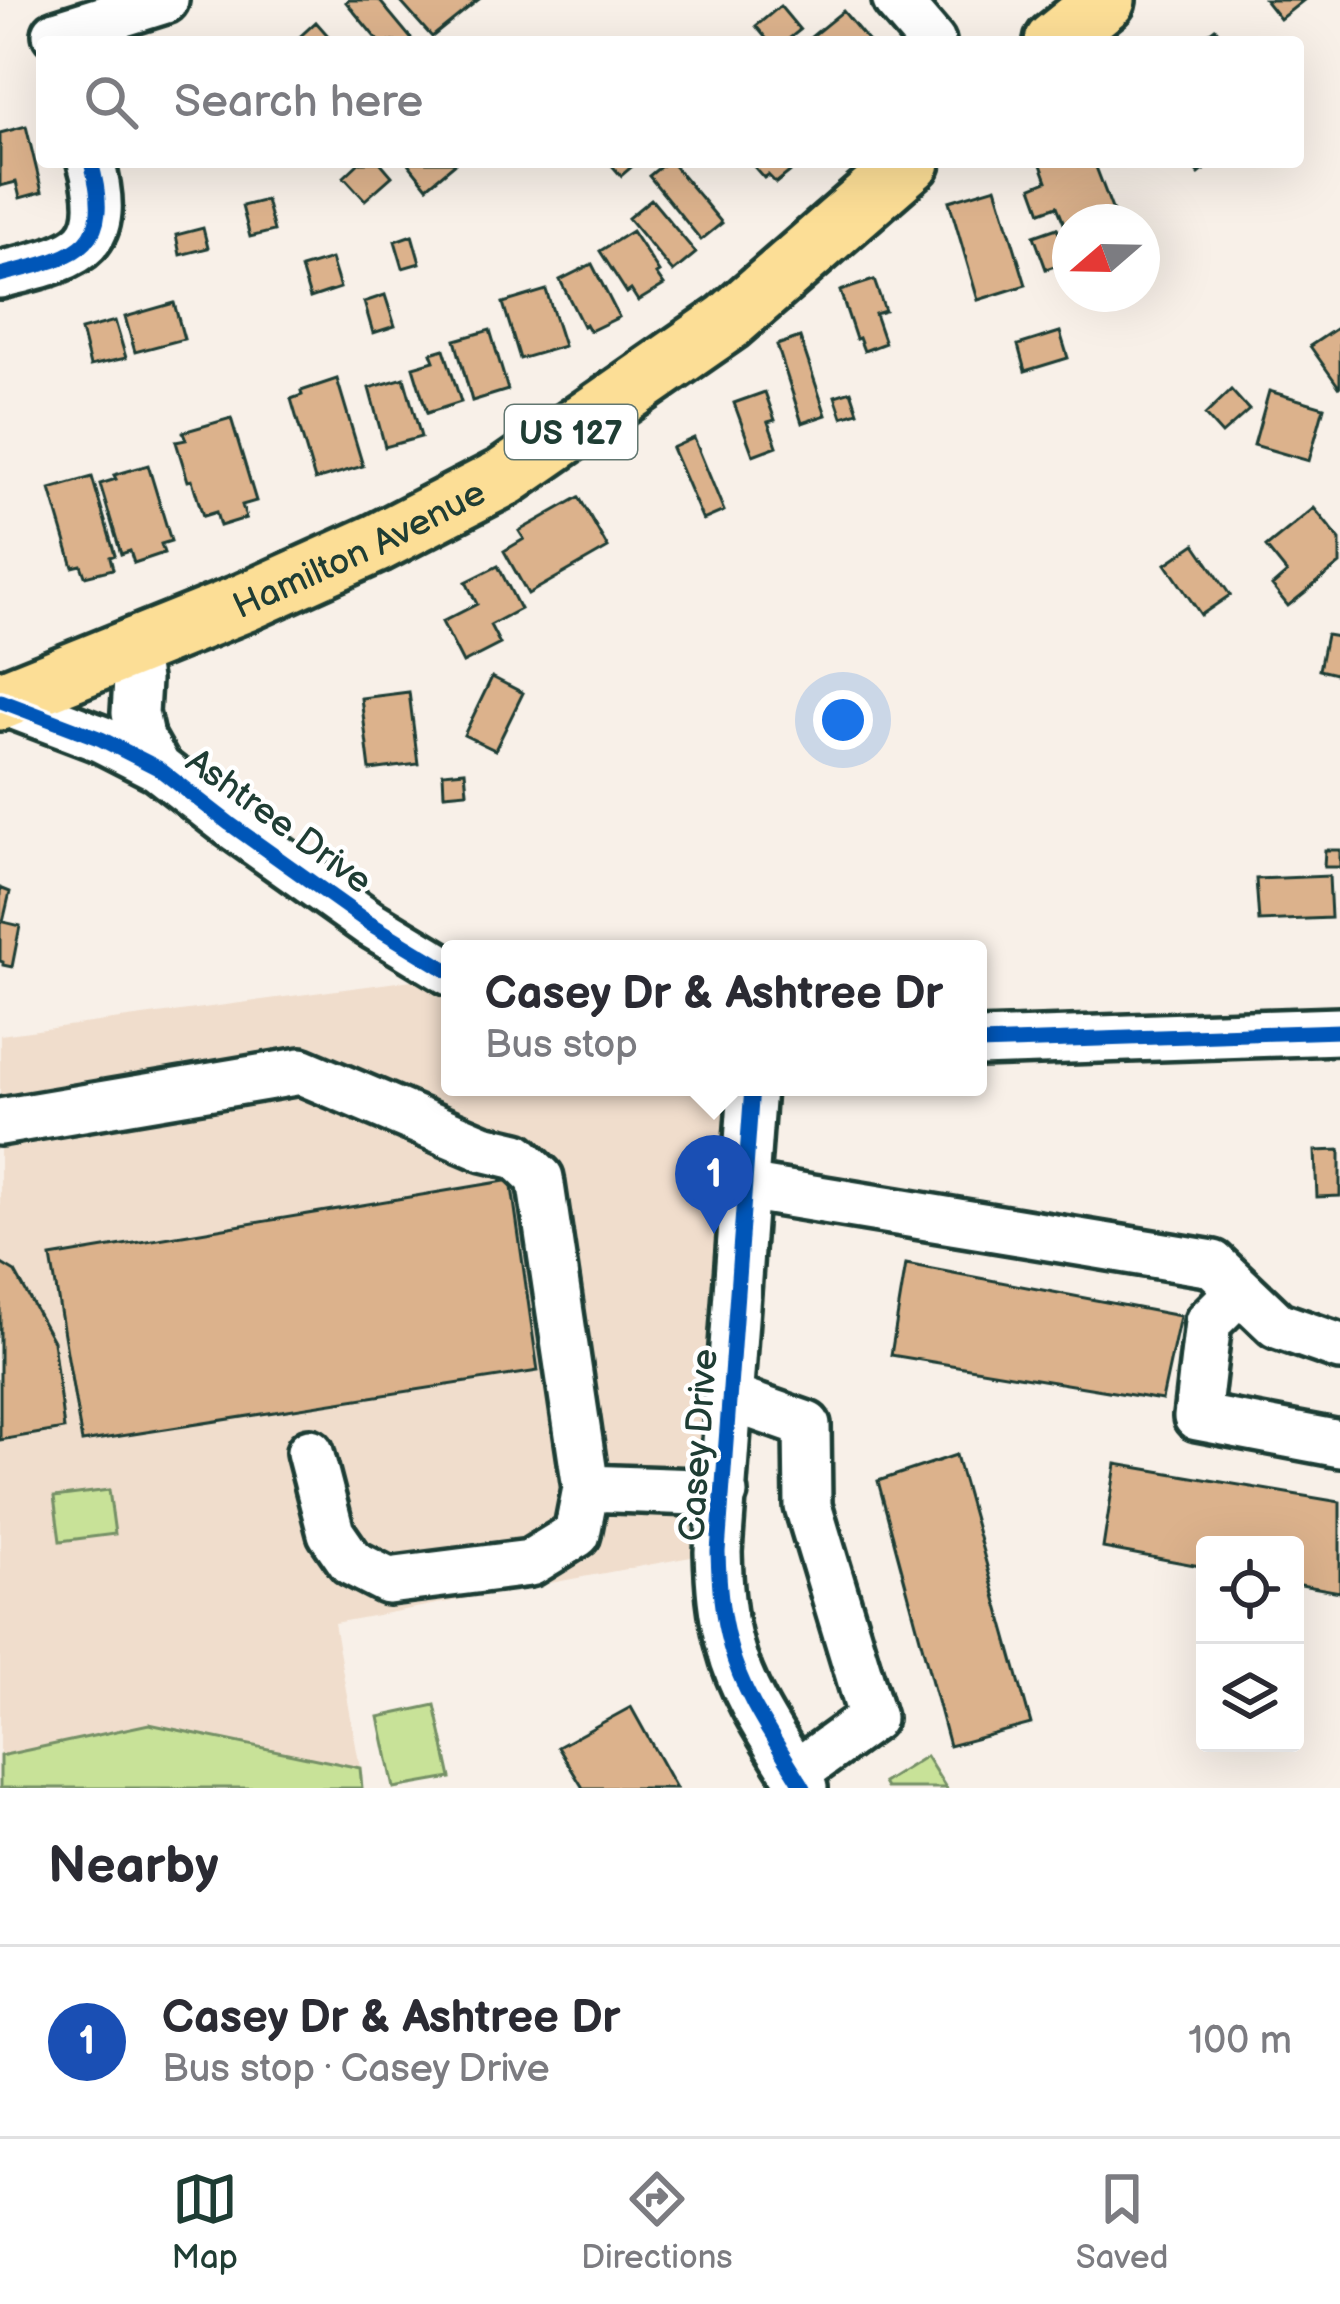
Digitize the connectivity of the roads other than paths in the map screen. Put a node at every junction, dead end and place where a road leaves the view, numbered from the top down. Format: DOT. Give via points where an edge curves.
graph roads {
  1 [pos="165,0"];
  2 [pos="896,0"];
  3 [pos="1106,0"];
  4 [pos="54,25"];
  5 [pos="927,36"];
  6 [pos="1061,36"];
  7 [pos="94,168"];
  8 [pos="904,168"];
  9 [pos="0,275"];
  10 [pos="132,646"];
  11 [pos="1,701"];
  12 [pos="158,768"];
  13 [pos="441,967"];
  14 [pos="1340,1031"];
  15 [pos="987,1043"];
  16 [pos="751,1096"];
  17 [pos="0,1122"];
  18 [pos="746,1186"];
  19 [pos="1240,1290"];
  20 [pos="1340,1347"];
  21 [pos="730,1398"];
  22 [pos="1340,1444"];
  23 [pos="310,1452"];
  24 [pos="586,1488"];
  25 [pos="724,1493"];
  26 [pos="800,1781"];
  1 -- 4 [label="street"];
  2 -- 5 [label="street"];
  3 -- 6 [label="main road"];
  7 -- 9 [label="street" via="98,225 84,244 64,258"];
  8 -- 10 [label="main road, Hamilton Avenue / US 127" via="728,322 505,478 377,543"];
  10 -- 11 [label="main road, Hamilton Avenue / US 127"];
  10 -- 12 [label="street" via="135,713"];
  11 -- 12 [label="street, Ashtree Drive"];
  12 -- 13 [label="street, Ashtree Drive"];
  14 -- 15 [label="street"];
  16 -- 18 [label="street, Casey Drive"];
  17 -- 24 [label="street" via="301,1071 518,1156 540,1178"];
  18 -- 19 [label="street" via="1213,1264"];
  18 -- 21 [label="street, Casey Drive"];
  19 -- 20 [label="street" via="1277,1325"];
  19 -- 22 [label="street" via="1208,1322 1197,1418"];
  21 -- 25 [label="street, Casey Drive"];
  21 -- 26 [label="street" via="807,1425 808,1506 872,1718"];
  23 -- 24 [label="street" via="331,1533 351,1562 388,1581 530,1563 577,1534"];
  24 -- 25 [label="street"];
  25 -- 26 [label="street, Casey Drive" via="718,1552 730,1650"];
}
